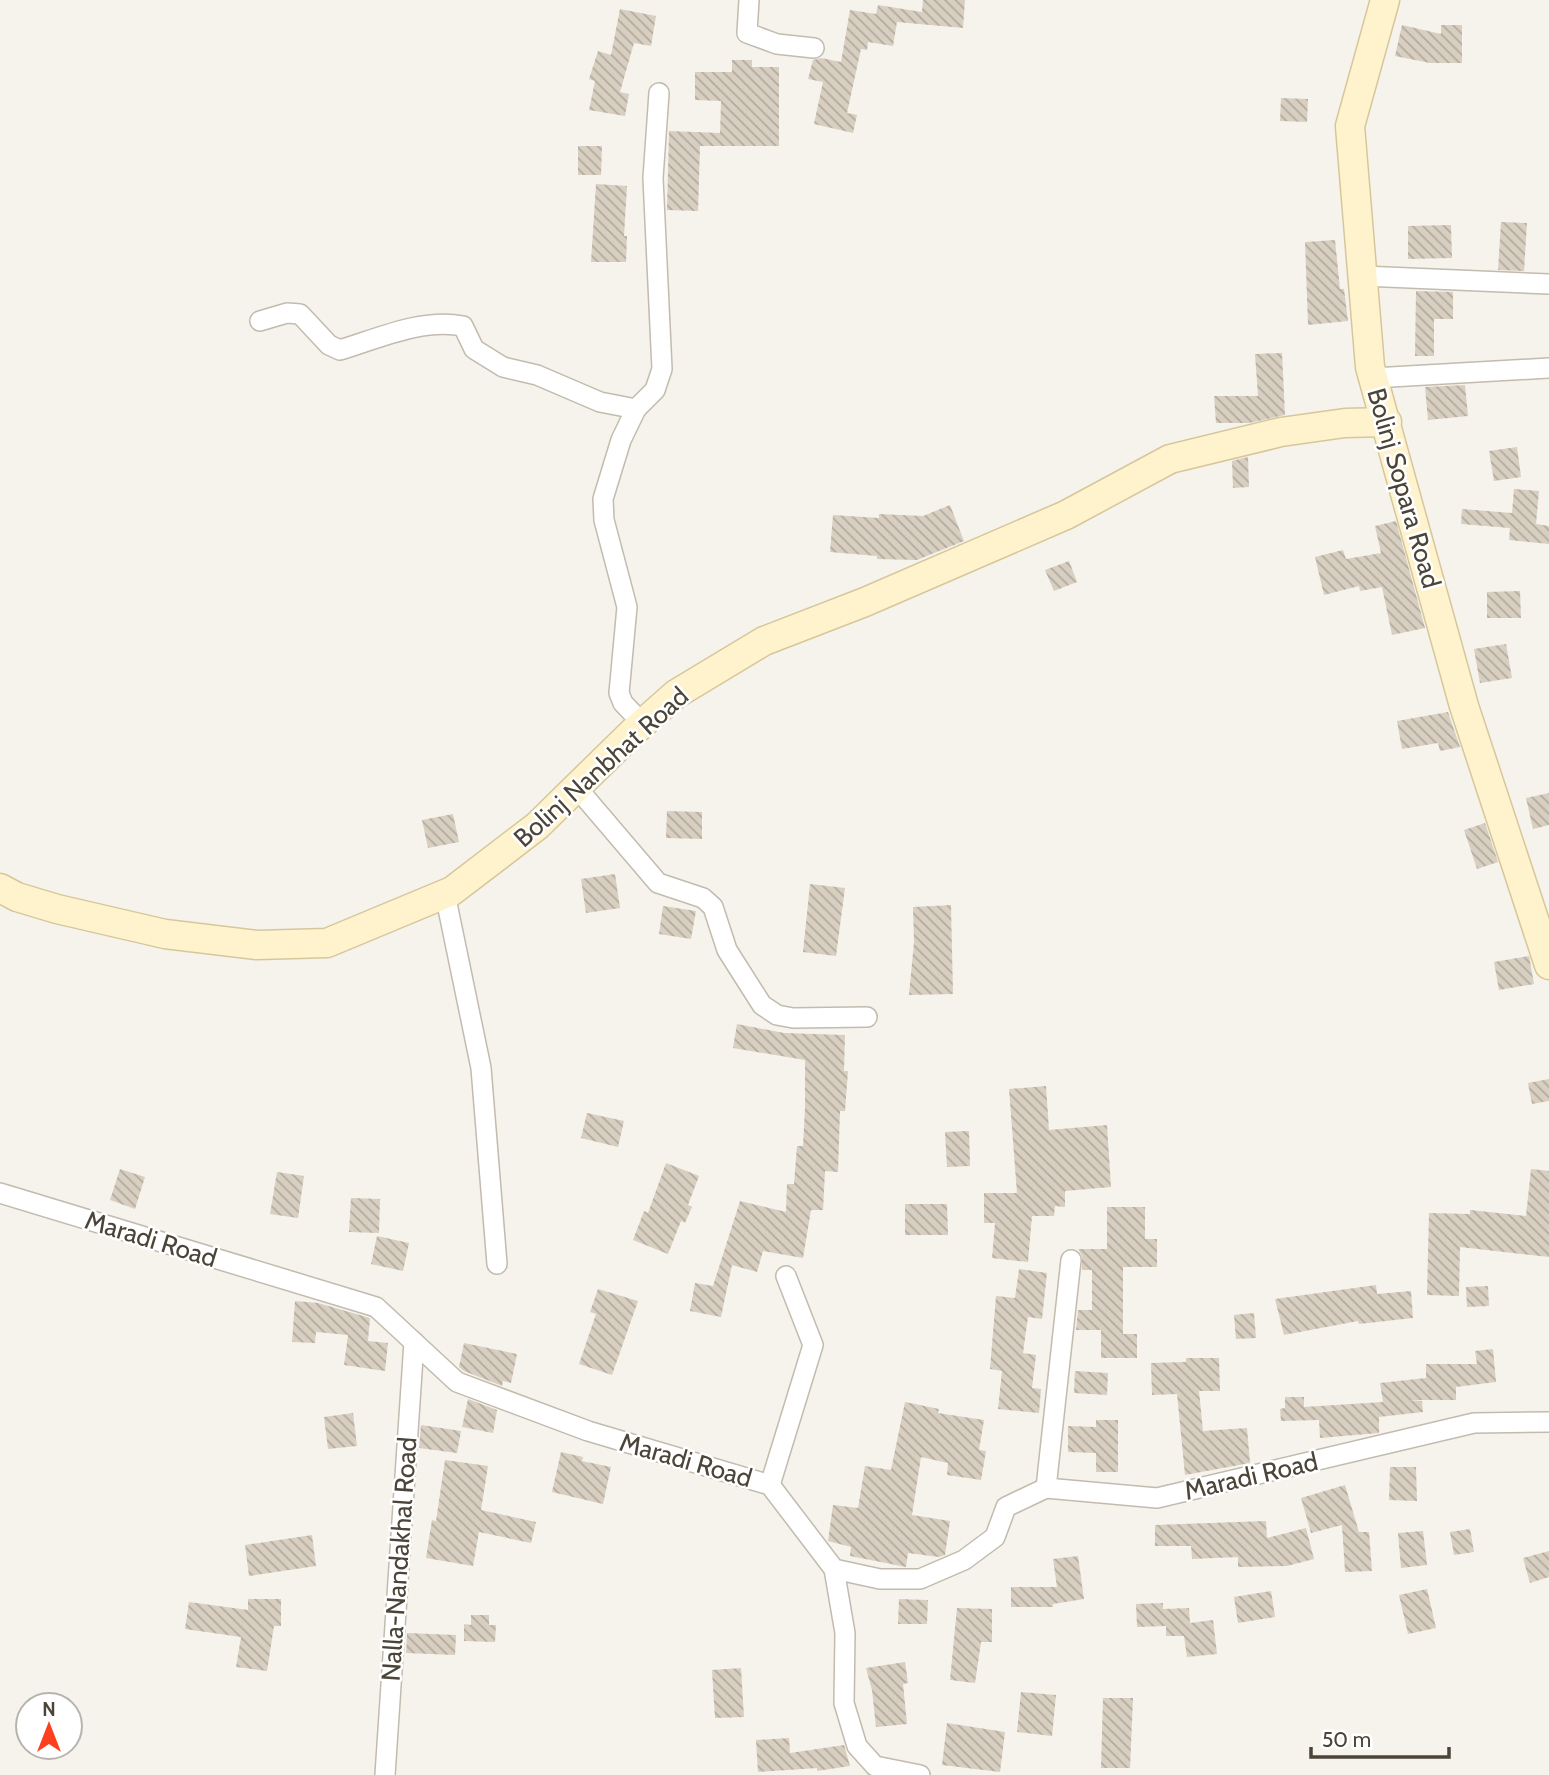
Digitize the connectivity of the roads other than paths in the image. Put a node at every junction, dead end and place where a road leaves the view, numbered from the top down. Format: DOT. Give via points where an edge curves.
graph roads {
  1 [pos="749,0"];
  2 [pos="1385,0"];
  3 [pos="814,48"];
  4 [pos="659,93"];
  5 [pos="1363,276"];
  6 [pos="1549,284"];
  7 [pos="260,321"];
  8 [pos="1549,368"];
  9 [pos="1373,379"];
  10 [pos="636,409"];
  11 [pos="1387,422"];
  12 [pos="642,723"];
  13 [pos="577,788"];
  14 [pos="0,888"];
  15 [pos="445,894"];
  16 [pos="1549,965"];
  17 [pos="867,1017"];
  18 [pos="0,1193"];
  19 [pos="1071,1260"];
  20 [pos="497,1264"];
  21 [pos="786,1276"];
  22 [pos="414,1342"];
  23 [pos="1549,1422"];
  24 [pos="771,1485"];
  25 [pos="1046,1488"];
  26 [pos="834,1569"];
  27 [pos="869,1767"];
  28 [pos="385,1775"];
  29 [pos="920,1775"];
  1 -- 3 [label="street" via="747,33 776,44"];
  2 -- 5 [label="street, Bolinj Sopara Road" via="1350,126"];
  4 -- 10 [label="street" via="653,178 662,369 656,390"];
  5 -- 6 [label="street"];
  5 -- 9 [label="street, Bolinj Sopara Road"];
  7 -- 10 [label="street" via="300,314 328,345 340,350 447,322 463,326 474,349 503,367 537,375 600,402"];
  8 -- 9 [label="street"];
  9 -- 11 [label="street, Bolinj Sopara Road"];
  10 -- 12 [label="street" via="621,440 602,511 627,607 619,692"];
  11 -- 12 [label="street, Bolinj Nanbhat Road" via="1281,432 1170,459 1066,514 764,641 676,694"];
  11 -- 16 [label="street, Bolinj Sopara Road" via="1464,706"];
  12 -- 13 [label="street, Bolinj Nanbhat Road"];
  13 -- 15 [label="street, Bolinj Nanbhat Road" via="499,857"];
  13 -- 17 [label="street" via="658,883 703,898 713,906 727,950 762,1005 776,1015 793,1018"];
  14 -- 15 [label="street, Bolinj Nanbhat Road" via="57,909 165,934 257,945 327,943"];
  15 -- 20 [label="street" via="481,1068"];
  18 -- 22 [label="street, Maradi Road" via="376,1307"];
  19 -- 25 [label="street"];
  21 -- 24 [label="street" via="813,1345"];
  22 -- 24 [label="street, Maradi Road" via="457,1382 588,1431"];
  22 -- 28 [label="street, Nalla-Nandakhal Road"];
  23 -- 25 [label="street, Maradi Road" via="1474,1423 1157,1498"];
  24 -- 26 [label="street, Maradi Road"];
  25 -- 26 [label="street" via="1006,1507 995,1537 974,1553 920,1579 880,1579"];
  26 -- 27 [label="street" via="845,1633 844,1703 857,1746"];
  27 -- 29 [label="street"];
}
